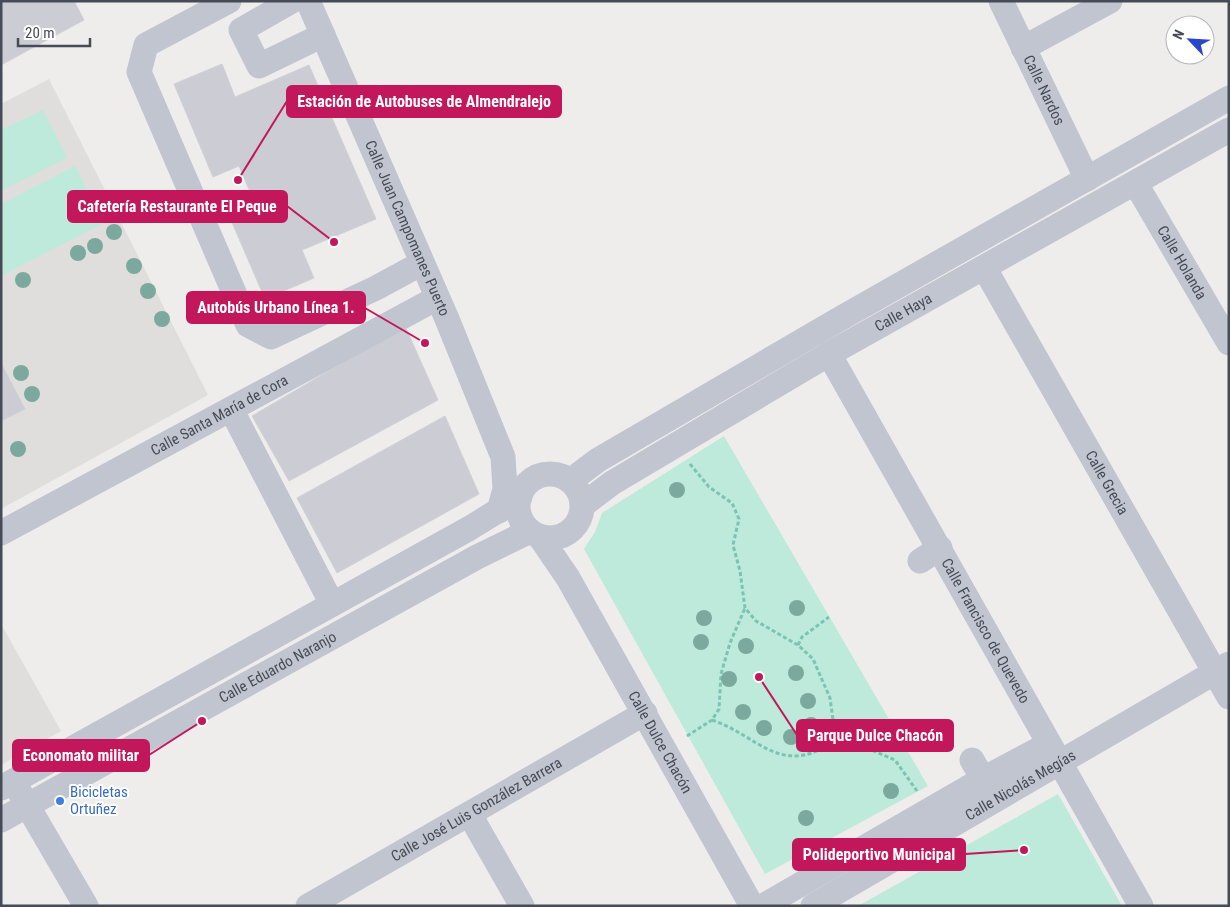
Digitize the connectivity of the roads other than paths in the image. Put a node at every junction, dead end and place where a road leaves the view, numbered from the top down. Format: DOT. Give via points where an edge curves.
graph roads {
  1 [pos="229,1"];
  2 [pos="292,1"];
  3 [pos="308,1"];
  4 [pos="1001,1"];
  5 [pos="1110,1"];
  6 [pos="323,35"];
  7 [pos="1023,48"];
  8 [pos="1229,98"];
  9 [pos="1229,130"];
  10 [pos="1087,179"];
  11 [pos="1136,184"];
  12 [pos="422,263"];
  13 [pos="985,269"];
  14 [pos="437,298"];
  15 [pos="1229,342"];
  16 [pos="829,354"];
  17 [pos="231,409"];
  18 [pos="503,457"];
  19 [pos="543,475"];
  20 [pos="570,481"];
  21 [pos="520,497"];
  22 [pos="583,505"];
  23 [pos="499,511"];
  24 [pos="569,532"];
  25 [pos="1,533"];
  26 [pos="535,534"];
  27 [pos="568,578"];
  28 [pos="332,604"];
  29 [pos="1222,668"];
  30 [pos="1229,697"];
  31 [pos="645,713"];
  32 [pos="1055,754"];
  33 [pos="8,784"];
  34 [pos="27,806"];
  35 [pos="470,815"];
  36 [pos="1,820"];
  37 [pos="83,905"];
  38 [pos="309,905"];
  39 [pos="522,906"];
  40 [pos="752,906"];
  41 [pos="763,906"];
  42 [pos="813,906"];
  43 [pos="1141,906"];
  1 -- 12 [label="street" via="146,45 139,72 248,326 271,337"];
  2 -- 6 [label="street" via="241,30 259,66"];
  3 -- 6 [label="street, Calle Juan Campomanes Puerto"];
  4 -- 7 [label="street, Calle Nardos"];
  5 -- 7 [label="street"];
  6 -- 12 [label="street, Calle Juan Campomanes Puerto"];
  7 -- 10 [label="street, Calle Nardos"];
  8 -- 10 [label="street"];
  9 -- 11 [label="street, Calle Haya"];
  10 -- 20 [label="street" via="598,460"];
  11 -- 13 [label="street, Calle Haya"];
  11 -- 15 [label="street, Calle Holanda"];
  12 -- 14 [label="street, Calle Juan Campomanes Puerto"];
  13 -- 16 [label="street, Calle Haya"];
  13 -- 29 [label="street, Calle Grecia"];
  14 -- 17 [label="street, Calle Santa María de Cora"];
  14 -- 18 [label="street, Calle Juan Campomanes Puerto"];
  16 -- 22 [label="street, Calle Haya" via="612,483"];
  16 -- 32 [label="street, Calle Francisco de Quevedo" via="930,555"];
  17 -- 25 [label="street, Calle Santa María de Cora"];
  17 -- 28 [label="street"];
  18 -- 19 [label="street"];
  18 -- 23 [label="street, Calle Juan Campomanes Puerto" via="505,488"];
  19 -- 20 [label="street" via="560,475"];
  19 -- 21 [label="street" via="530,480"];
  20 -- 22 [label="street" via="580,494"];
  21 -- 23 [label="street, Calle Eduardo Naranjo"];
  21 -- 26 [label="street" via="520,518"];
  22 -- 24 [label="street" via="577,524"];
  23 -- 28 [label="street, Calle Eduardo Naranjo"];
  24 -- 26 [label="street" via="559,537"];
  24 -- 27 [label="street, Calle Dulce Chacón" via="562,550"];
  26 -- 27 [label="street, Calle Dulce Chacón"];
  26 -- 34 [label="street, Calle Eduardo Naranjo" via="477,557"];
  27 -- 31 [label="street, Calle Dulce Chacón"];
  28 -- 33 [label="street, Calle Eduardo Naranjo"];
  29 -- 30 [label="street, Calle Grecia"];
  29 -- 32 [label="street, Calle Nicolás Megías"];
  31 -- 35 [label="street, Calle José Luis González Barrera"];
  31 -- 40 [label="street, Calle Dulce Chacón"];
  32 -- 41 [label="street, Calle Nicolás Megías" via="977,769"];
  32 -- 42 [label="street, Calle Nicolás Megías"];
  32 -- 43 [label="street, Calle Francisco de Quevedo"];
  33 -- 34 [label="street"];
  34 -- 36 [label="street, Calle Eduardo Naranjo"];
  34 -- 37 [label="street"];
  35 -- 38 [label="street, Calle José Luis González Barrera"];
  35 -- 39 [label="street"];
}
